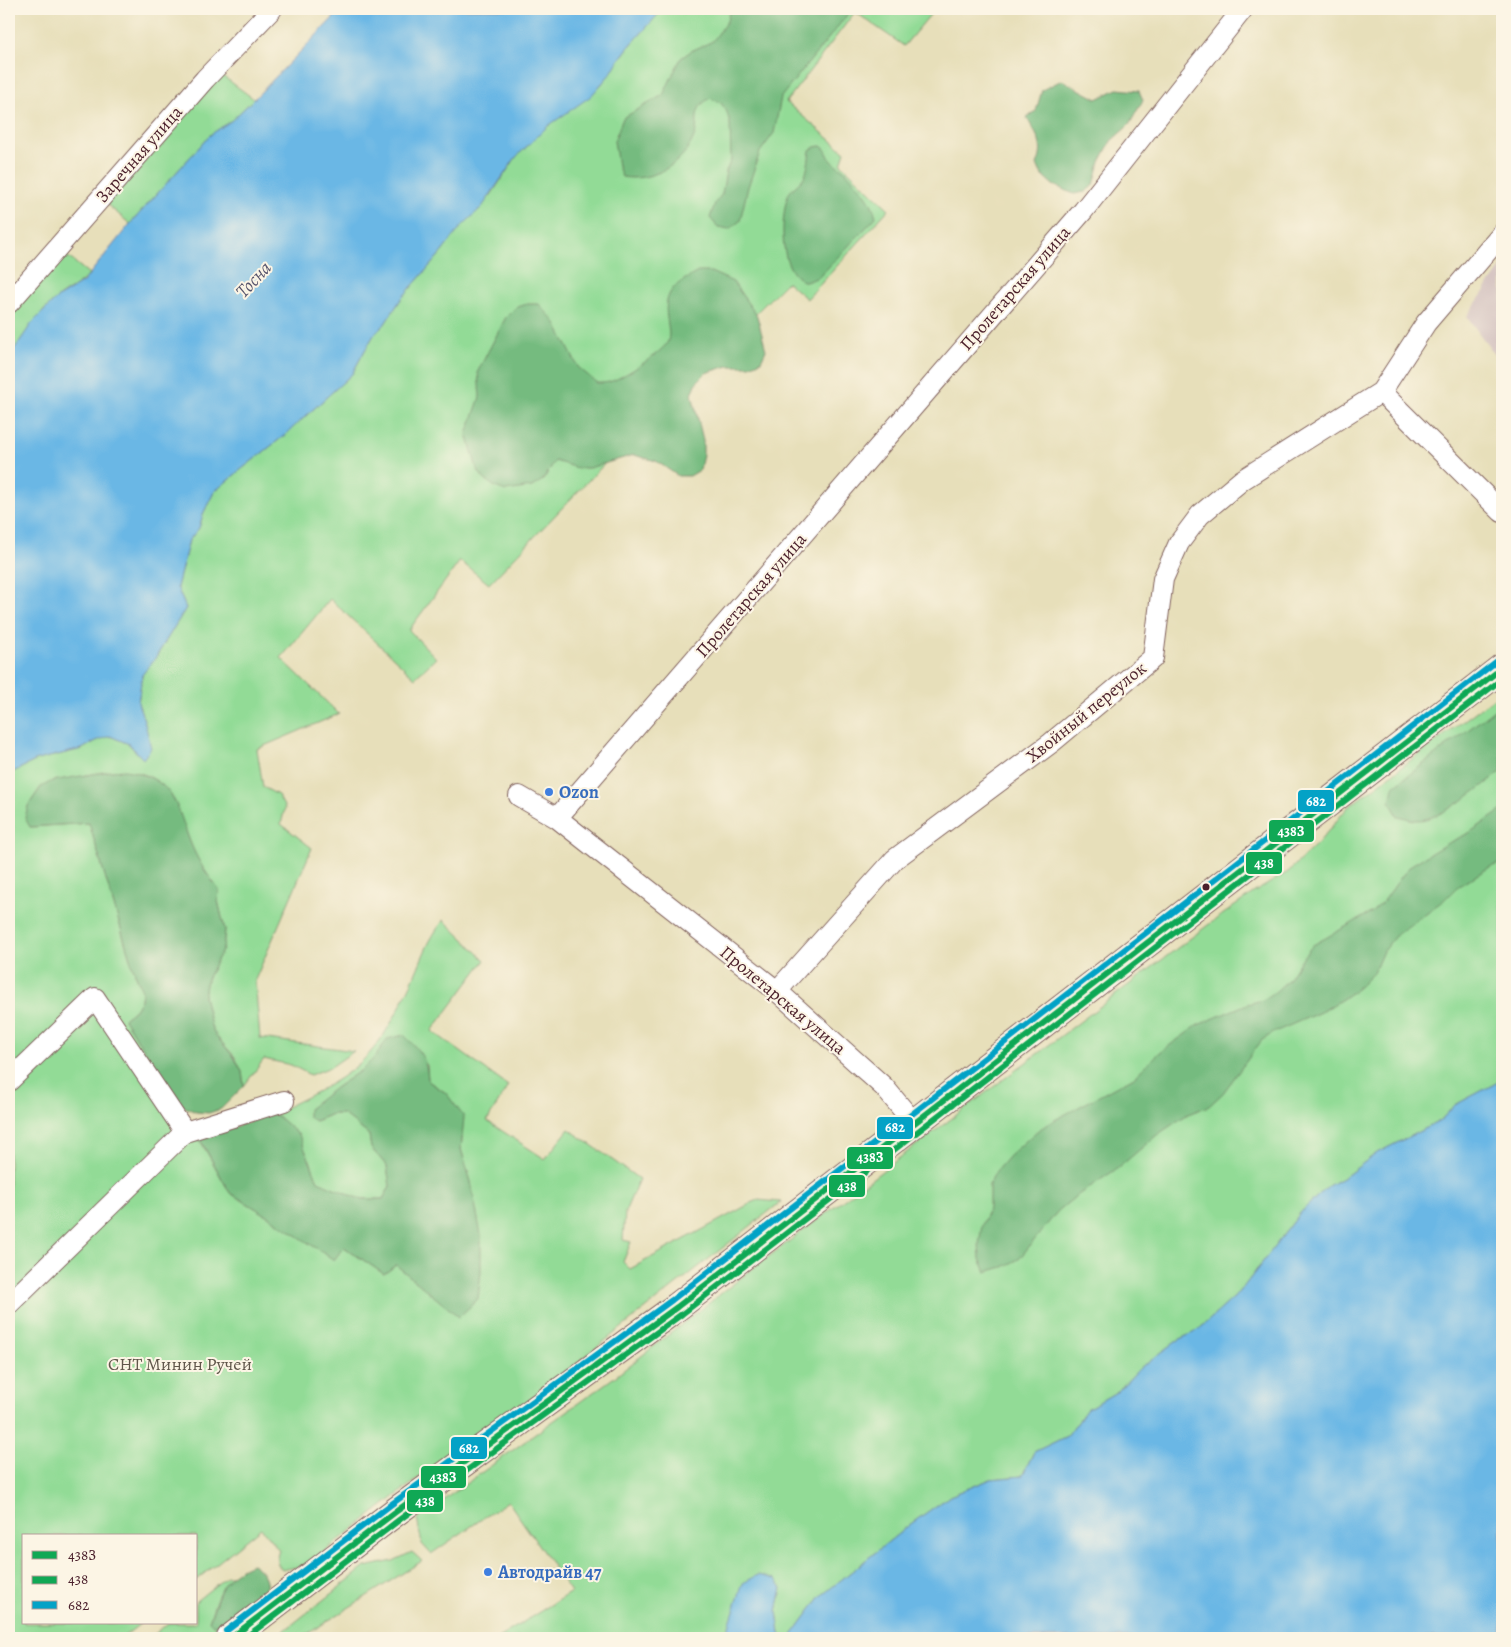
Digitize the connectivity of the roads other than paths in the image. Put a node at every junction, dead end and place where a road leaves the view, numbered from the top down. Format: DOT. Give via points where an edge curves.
graph roads {
  1 [pos="272,9"];
  2 [pos="1243,9"];
  3 [pos="1502,234"];
  4 [pos="9,303"];
  5 [pos="1381,392"];
  6 [pos="1502,512"];
  7 [pos="1502,668"];
  8 [pos="519,796"];
  9 [pos="557,818"];
  10 [pos="777,991"];
  11 [pos="9,1081"];
  12 [pos="284,1101"];
  13 [pos="914,1123"];
  14 [pos="185,1132"];
  15 [pos="9,1304"];
  16 [pos="231,1638"];
  1 -- 4 [label="street, Заречная улица" via="205,79"];
  2 -- 9 [label="street, Пролетарская улица" via="1083,211"];
  3 -- 5 [label="street, Хвойный переулок" via="1426,323"];
  5 -- 6 [label="street"];
  5 -- 10 [label="street, Хвойный переулок" via="1242,480 1200,515 1179,543 1163,579 1153,658 1050,742 895,858"];
  7 -- 13 [label="main road"];
  8 -- 9 [label="street"];
  9 -- 10 [label="street, Пролетарская улица"];
  10 -- 13 [label="street, Пролетарская улица" via="884,1087"];
  11 -- 14 [label="street" via="95,998"];
  12 -- 14 [label="street"];
  13 -- 16 [label="main road" via="677,1307 394,1513"];
  14 -- 15 [label="street"];
}
